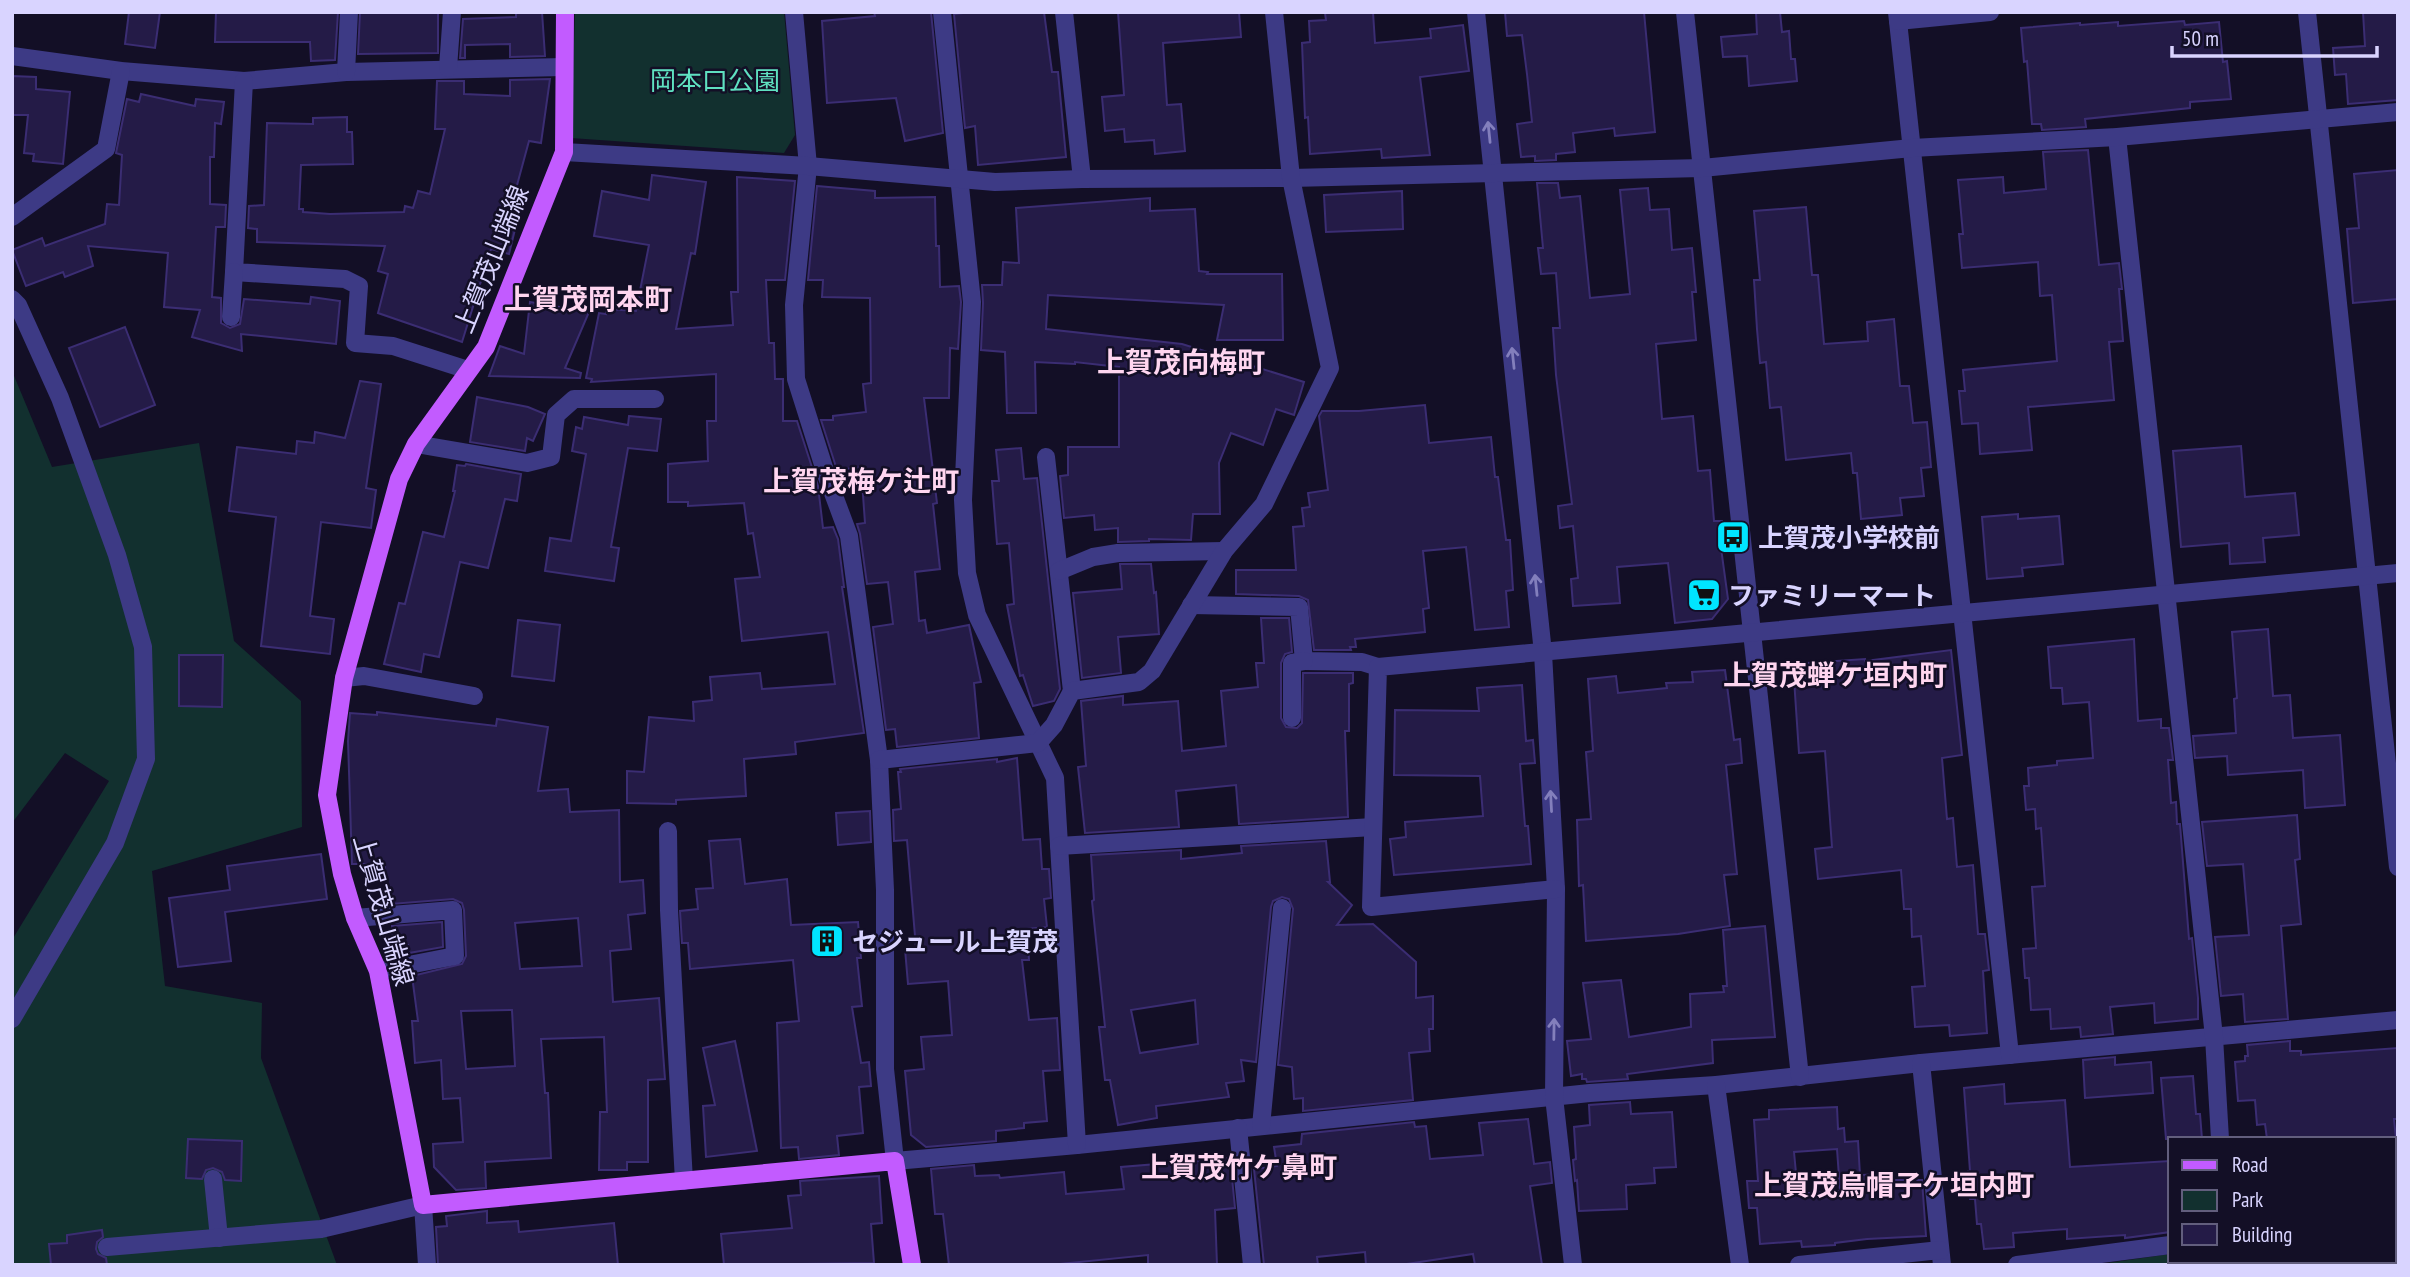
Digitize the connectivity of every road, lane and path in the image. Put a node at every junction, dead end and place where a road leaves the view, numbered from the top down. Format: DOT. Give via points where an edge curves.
graph roads {
  1 [pos="349,12"];
  2 [pos="452,12"];
  3 [pos="565,12"];
  4 [pos="794,12"];
  5 [pos="942,12"];
  6 [pos="1064,12"];
  7 [pos="1274,12"];
  8 [pos="1476,12"];
  9 [pos="1685,12"];
  10 [pos="1990,12"];
  11 [pos="2307,12"];
  12 [pos="1897,16"];
  13 [pos="12,56"];
  14 [pos="563,67"];
  15 [pos="448,68"];
  16 [pos="121,71"];
  17 [pos="346,72"];
  18 [pos="244,81"];
  19 [pos="2398,111"];
  20 [pos="2318,119"];
  21 [pos="2118,136"];
  22 [pos="1912,148"];
  23 [pos="564,152"];
  24 [pos="808,166"];
  25 [pos="1702,168"];
  26 [pos="1493,173"];
  27 [pos="1082,178"];
  28 [pos="1291,178"];
  29 [pos="960,179"];
  30 [pos="12,217"];
  31 [pos="234,272"];
  32 [pos="12,299"];
  33 [pos="231,317"];
  34 [pos="468,370"];
  35 [pos="655,398"];
  36 [pos="416,444"];
  37 [pos="1046,457"];
  38 [pos="1224,551"];
  39 [pos="1059,571"];
  40 [pos="2398,573"];
  41 [pos="2367,576"];
  42 [pos="2168,594"];
  43 [pos="1191,605"];
  44 [pos="1962,614"];
  45 [pos="1752,633"];
  46 [pos="1543,653"];
  47 [pos="1304,662"];
  48 [pos="1378,667"];
  49 [pos="344,678"];
  50 [pos="1072,691"];
  51 [pos="474,696"];
  52 [pos="1292,718"];
  53 [pos="1038,743"];
  54 [pos="879,760"];
  55 [pos="1373,827"];
  56 [pos="668,831"];
  57 [pos="1059,846"];
  58 [pos="2398,867"];
  59 [pos="1556,889"];
  60 [pos="1282,908"];
  61 [pos="355,918"];
  62 [pos="378,971"];
  63 [pos="12,1019"];
  64 [pos="2398,1020"];
  65 [pos="2214,1037"];
  66 [pos="2010,1055"];
  67 [pos="1921,1063"];
  68 [pos="1800,1077"];
  69 [pos="1716,1085"];
  70 [pos="1554,1097"];
  71 [pos="1261,1126"];
  72 [pos="1238,1128"];
  73 [pos="2220,1137"];
  74 [pos="1077,1145"];
  75 [pos="895,1161"];
  76 [pos="213,1179"];
  77 [pos="684,1181"];
  78 [pos="423,1205"];
  79 [pos="219,1238"];
  80 [pos="2168,1245"];
  81 [pos="107,1247"];
  82 [pos="1941,1257"];
  83 [pos="427,1265"];
  84 [pos="912,1265"];
  85 [pos="1252,1265"];
  86 [pos="1573,1265"];
  87 [pos="1740,1265"];
  88 [pos="1799,1265"];
  89 [pos="2017,1265"];
  1 -- 17 [label="street"];
  2 -- 15 [label="street"];
  3 -- 14 [label="main road, 上賀茂山端線"];
  4 -- 24 [label="street"];
  5 -- 29 [label="street"];
  6 -- 27 [label="street"];
  7 -- 28 [label="street"];
  26 -- 8 [label="street, one-way"];
  9 -- 25 [label="street"];
  10 -- 12 [label="street"];
  11 -- 20 [label="street"];
  12 -- 22 [label="street"];
  13 -- 16 [label="street"];
  14 -- 15 [label="street"];
  14 -- 23 [label="main road, 上賀茂山端線"];
  15 -- 17 [label="street"];
  16 -- 18 [label="street"];
  16 -- 30 [label="street" via="106,149"];
  17 -- 18 [label="street"];
  18 -- 31 [label="street"];
  19 -- 20 [label="street"];
  20 -- 21 [label="street"];
  20 -- 41 [label="street"];
  21 -- 22 [label="street"];
  21 -- 42 [label="street"];
  22 -- 25 [label="street"];
  22 -- 44 [label="street"];
  23 -- 24 [label="street"];
  23 -- 34 [label="main road, 上賀茂山端線" via="486,347"];
  24 -- 29 [label="street"];
  24 -- 54 [label="street" via="794,305 796,379 849,536"];
  25 -- 26 [label="street"];
  25 -- 45 [label="street"];
  26 -- 28 [label="street"];
  46 -- 26 [label="street, one-way"];
  27 -- 28 [label="street"];
  27 -- 29 [label="street"];
  28 -- 38 [label="street" via="1329,368 1264,504"];
  29 -- 53 [label="street" via="972,302 963,500 967,573 976,615"];
  31 -- 33 [label="street"];
  31 -- 34 [label="street" via="345,279 359,286 355,343 393,346"];
  32 -- 63 [label="street" via="60,398 117,555 143,648 146,759 115,843"];
  34 -- 36 [label="main road, 上賀茂山端線"];
  35 -- 36 [label="street" via="574,399 556,415 551,457 527,463"];
  36 -- 49 [label="main road, 上賀茂山端線" via="399,479"];
  37 -- 39 [label="street"];
  38 -- 39 [label="street" via="1118,553"];
  38 -- 43 [label="street"];
  39 -- 50 [label="street"];
  40 -- 41 [label="street"];
  41 -- 42 [label="street"];
  41 -- 58 [label="street"];
  42 -- 44 [label="street"];
  42 -- 65 [label="street"];
  43 -- 47 [label="street" via="1299,607"];
  43 -- 50 [label="street" via="1152,671 1139,682"];
  44 -- 45 [label="street"];
  44 -- 66 [label="street"];
  45 -- 46 [label="street"];
  45 -- 68 [label="street"];
  46 -- 48 [label="street"];
  59 -- 46 [label="street, one-way"];
  47 -- 48 [label="street" via="1362,662"];
  47 -- 52 [label="street" via="1292,663"];
  48 -- 55 [label="street"];
  49 -- 51 [label="street" via="364,676"];
  49 -- 61 [label="main road, 上賀茂山端線" via="327,795"];
  50 -- 53 [label="street" via="1054,725"];
  53 -- 54 [label="street"];
  53 -- 57 [label="street" via="1055,778"];
  54 -- 75 [label="street" via="885,1069"];
  55 -- 57 [label="street"];
  55 -- 59 [label="street" via="1371,907"];
  56 -- 77 [label="street"];
  57 -- 74 [label="street"];
  70 -- 59 [label="street, one-way"];
  60 -- 71 [label="street"];
  61 -- 62 [label="main road, 上賀茂山端線"];
  61 -- 62 [label="street" via="453,910 456,956"];
  62 -- 78 [label="main road, 上賀茂山端線"];
  64 -- 65 [label="street"];
  65 -- 66 [label="street"];
  65 -- 73 [label="street"];
  66 -- 67 [label="street"];
  67 -- 68 [label="street"];
  67 -- 82 [label="street"];
  68 -- 69 [label="street"];
  69 -- 70 [label="street"];
  69 -- 87 [label="street"];
  70 -- 71 [label="street"];
  70 -- 86 [label="street"];
  71 -- 72 [label="street"];
  72 -- 74 [label="street"];
  72 -- 85 [label="street"];
  74 -- 75 [label="street"];
  75 -- 77 [label="main road"];
  75 -- 84 [label="main road"];
  76 -- 79 [label="street"];
  77 -- 78 [label="main road"];
  78 -- 79 [label="street" via="321,1229"];
  78 -- 83 [label="street"];
  79 -- 81 [label="street"];
  80 -- 89 [label="street"];
  82 -- 88 [label="street"];
}
